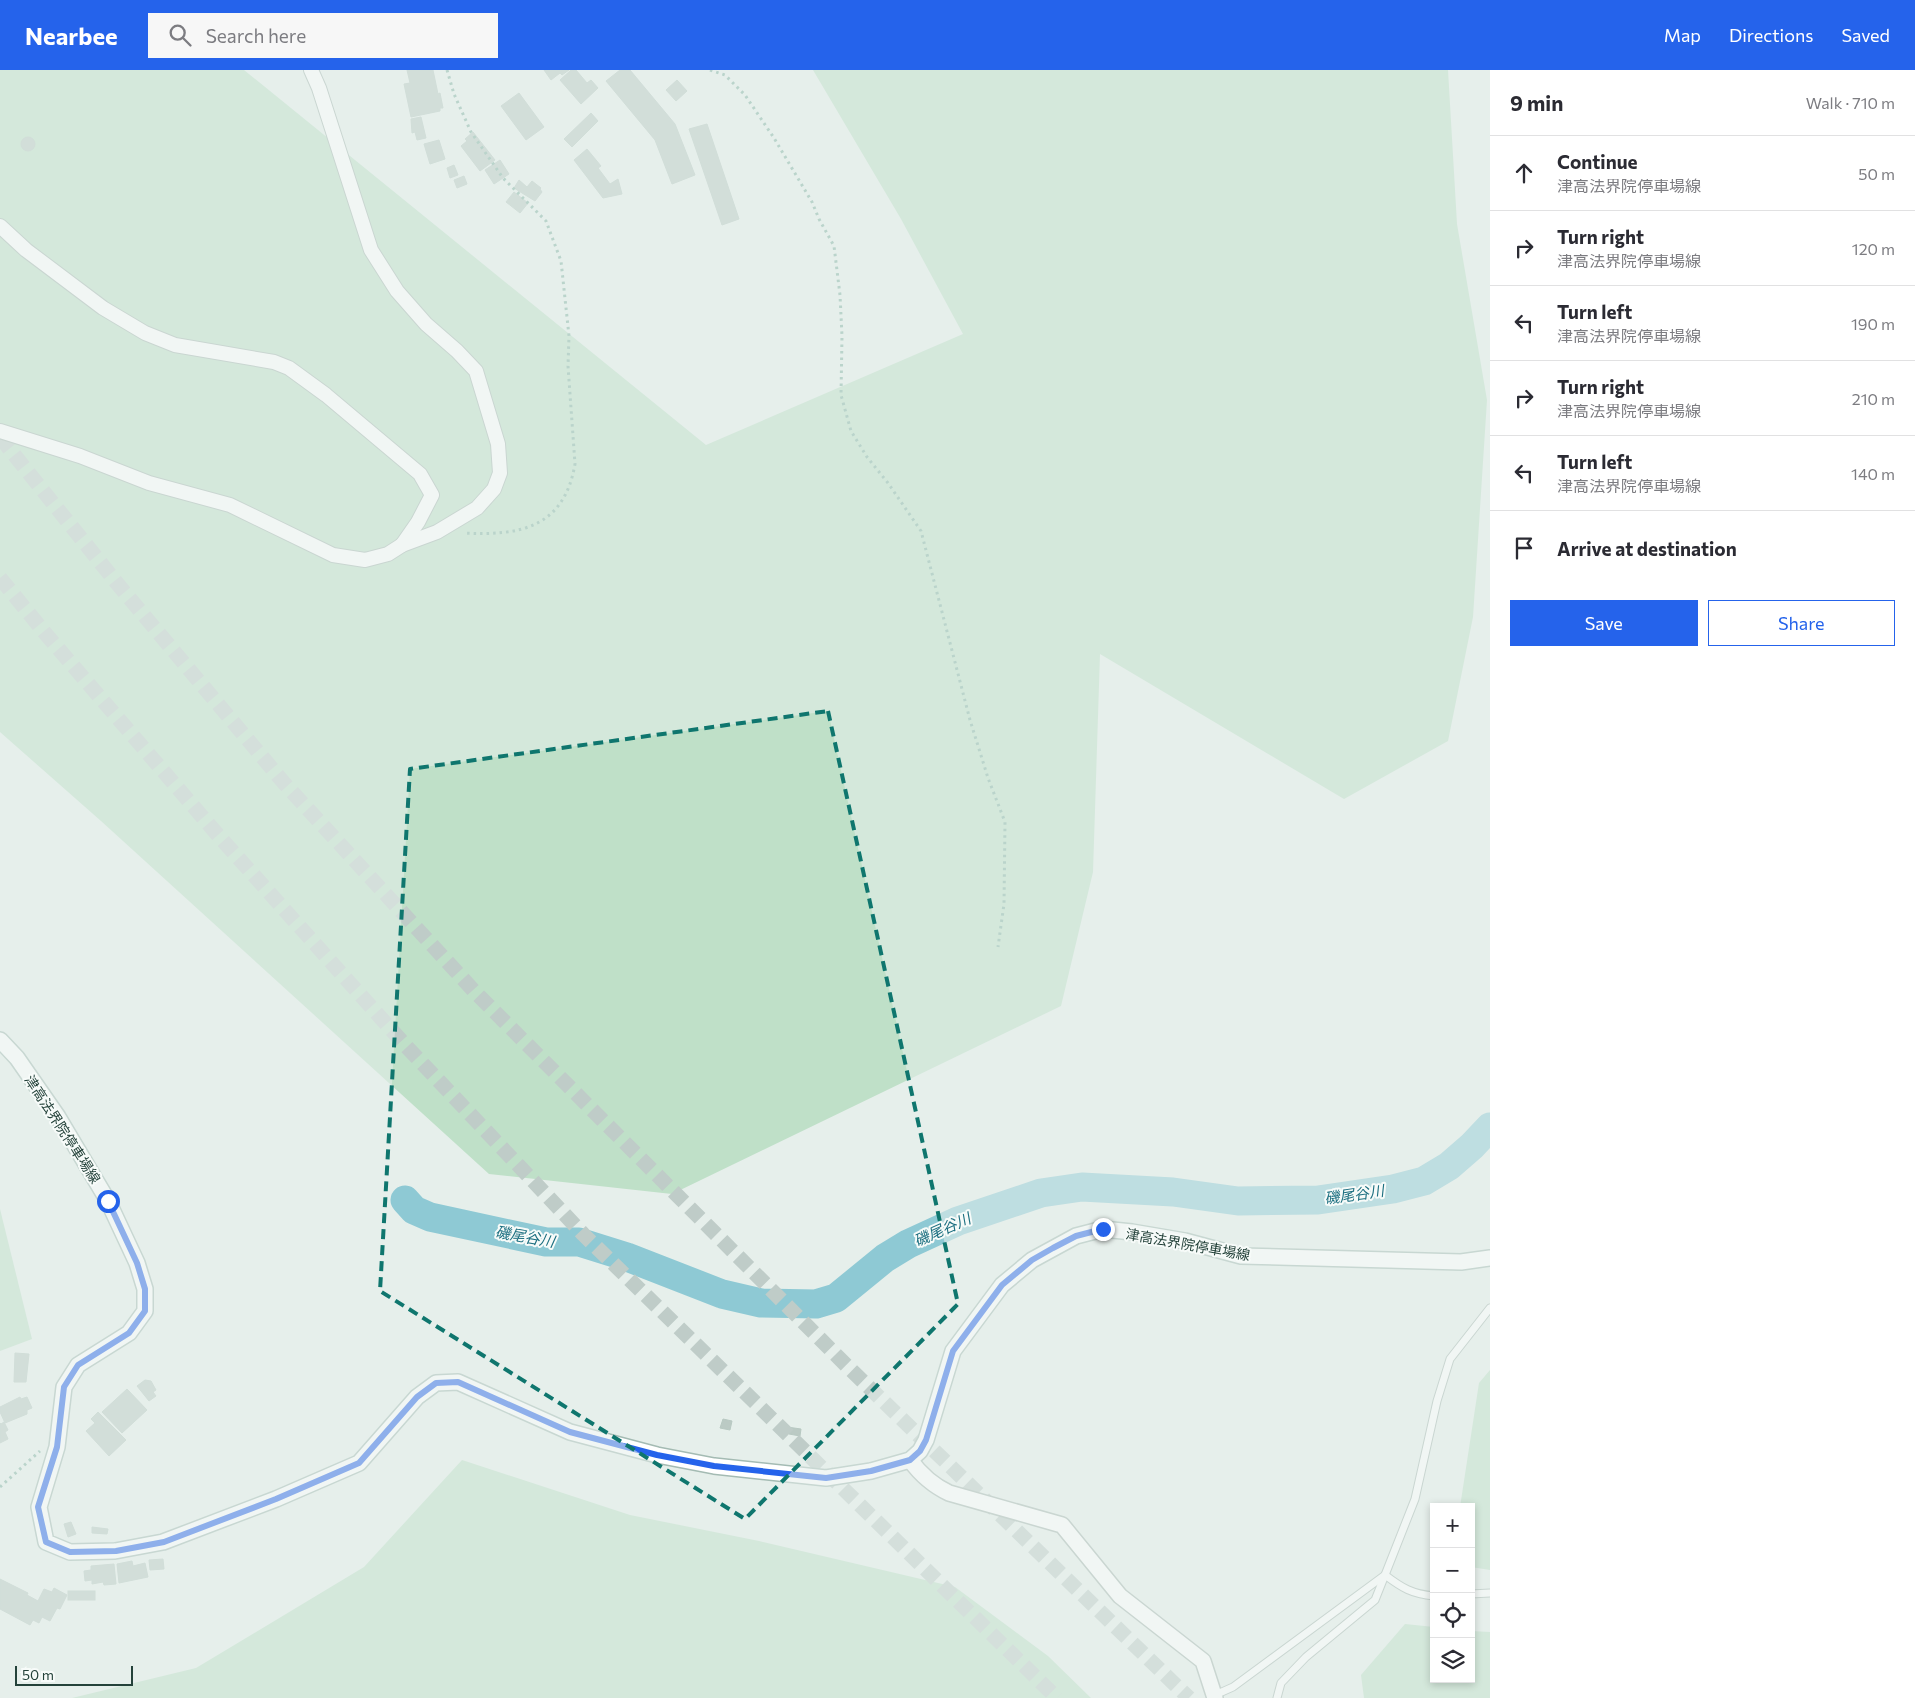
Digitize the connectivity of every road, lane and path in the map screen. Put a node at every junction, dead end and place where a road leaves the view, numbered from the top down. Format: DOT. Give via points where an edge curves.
graph roads {
  1 [pos="311,70"];
  2 [pos="447,70"];
  3 [pos="710,70"];
  4 [pos="0,226"];
  5 [pos="0,431"];
  6 [pos="437,532"];
  7 [pos="402,545"];
  8 [pos="998,947"];
  9 [pos="0,1040"];
  10 [pos="1490,1258"];
  11 [pos="1490,1308"];
  12 [pos="57,1447"];
  13 [pos="910,1460"];
  14 [pos="0,1487"];
  15 [pos="1385,1575"];
  16 [pos="1490,1593"];
  17 [pos="1475,1594"];
  18 [pos="1430,1596"];
  19 [pos="1215,1696"];
  20 [pos="1277,1698"];
  1 -- 6 [label="street" via="372,250 397,291 426,324 476,371 498,444 500,473 494,489 477,508"];
  2 -- 6 [label="path" via="471,132 503,178 546,221 561,262 569,336 575,464 573,479 562,503 546,520 516,531 482,534"];
  3 -- 8 [label="path" via="725,75 745,95 812,202 834,246 842,336 841,394 851,432 921,531 970,720 1005,822 1004,904"];
  4 -- 7 [label="street" via="26,250 103,308 145,333 175,345 274,362 289,368 326,395 420,474 432,495"];
  5 -- 7 [label="street" via="80,456 149,483 230,505 333,555 365,560 388,554"];
  6 -- 7 [label="street"];
  9 -- 12 [label="main road, 津高法界院停車場線" via="17,1058 58,1117 108,1201 137,1263 145,1289 145,1311 129,1333 78,1365 64,1387"];
  10 -- 13 [label="main road, 津高法界院停車場線" via="1461,1262 1241,1256 1185,1241 1132,1232 1103,1229 1076,1236 1032,1260 1002,1285 953,1351 926,1440"];
  11 -- 15 [label="lane" via="1450,1359 1415,1499"];
  12 -- 13 [label="main road, 津高法界院停車場線" via="38,1507 46,1542 70,1552 116,1551 164,1542 359,1463 417,1397 436,1383 458,1382 570,1432 714,1466 826,1478 871,1471"];
  12 -- 14 [label="path" via="40,1451"];
  13 -- 19 [label="main road" via="934,1485 949,1493 1062,1526 1120,1596 1203,1661"];
  15 -- 18 [label="lane" via="1402,1588"];
  15 -- 19 [label="lane" via="1233,1687"];
  15 -- 20 [label="lane" via="1375,1600 1306,1657 1281,1683"];
  16 -- 17 [label="lane"];
}
